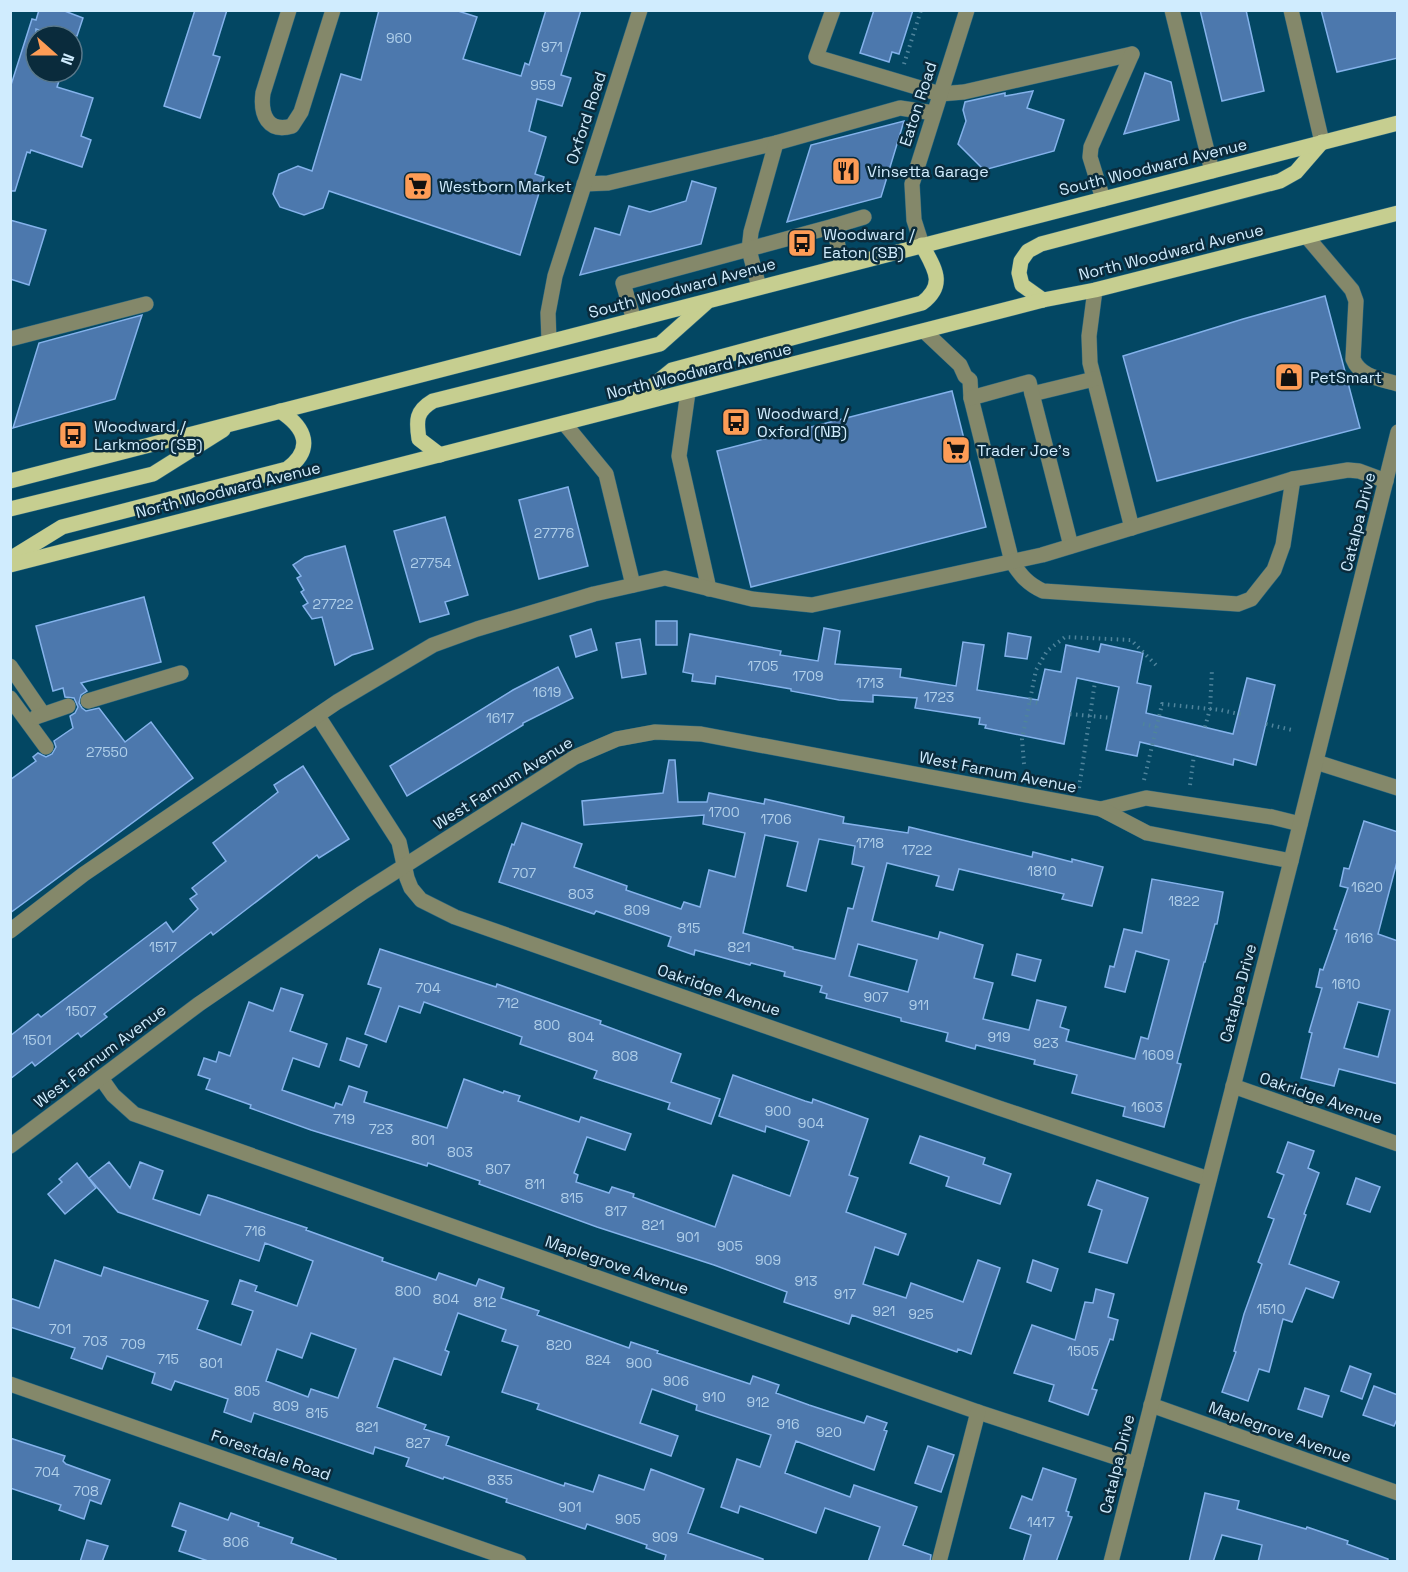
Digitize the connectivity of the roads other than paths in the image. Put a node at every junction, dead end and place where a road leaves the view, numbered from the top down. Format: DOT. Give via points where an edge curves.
graph roads {
  1 [pos="289,10"];
  2 [pos="333,10"];
  3 [pos="640,10"];
  4 [pos="833,10"];
  5 [pos="967,10"];
  6 [pos="1172,10"];
  7 [pos="1291,10"];
  8 [pos="940,94"];
  9 [pos="934,113"];
  10 [pos="1398,123"];
  11 [pos="1322,142"];
  12 [pos="776,143"];
  13 [pos="1212,171"];
  14 [pos="584,184"];
  15 [pos="1103,199"];
  16 [pos="1398,213"];
  17 [pos="864,217"];
  18 [pos="834,226"];
  19 [pos="1307,237"];
  20 [pos="922,245"];
  21 [pos="749,250"];
  22 [pos="842,266"];
  23 [pos="759,287"];
  24 [pos="1095,290"];
  25 [pos="1043,300"];
  26 [pos="708,301"];
  27 [pos="146,304"];
  28 [pos="634,320"];
  29 [pos="924,331"];
  30 [pos="10,339"];
  31 [pos="549,341"];
  32 [pos="1094,379"];
  33 [pos="1398,384"];
  34 [pos="688,392"];
  35 [pos="1032,394"];
  36 [pos="971,398"];
  37 [pos="625,409"];
  38 [pos="280,411"];
  39 [pos="236,423"];
  40 [pos="564,423"];
  41 [pos="1397,433"];
  42 [pos="440,454"];
  43 [pos="1293,479"];
  44 [pos="10,481"];
  45 [pos="1386,481"];
  46 [pos="10,509"];
  47 [pos="1132,528"];
  48 [pos="1071,546"];
  49 [pos="10,559"];
  50 [pos="1012,562"];
  51 [pos="10,565"];
  52 [pos="633,585"];
  53 [pos="709,589"];
  54 [pos="10,666"];
  55 [pos="181,673"];
  56 [pos="10,698"];
  57 [pos="88,700"];
  58 [pos="68,706"];
  59 [pos="44,714"];
  60 [pos="318,716"];
  61 [pos="27,721"];
  62 [pos="46,747"];
  63 [pos="1316,762"];
  64 [pos="1398,788"];
  65 [pos="1101,809"];
  66 [pos="1300,824"];
  67 [pos="1291,861"];
  68 [pos="405,866"];
  69 [pos="10,931"];
  70 [pos="101,1078"];
  71 [pos="1233,1086"];
  72 [pos="1398,1144"];
  73 [pos="10,1146"];
  74 [pos="1209,1179"];
  75 [pos="10,1384"];
  76 [pos="1151,1405"];
  77 [pos="978,1412"];
  78 [pos="1136,1464"];
  79 [pos="1398,1493"];
  80 [pos="519,1562"];
  81 [pos="939,1562"];
  82 [pos="1111,1562"];
  1 -- 2 [label="street" via="261,105 265,118 283,129 292,126 301,112"];
  3 -- 14 [label="street, Oxford Road"];
  4 -- 8 [label="street" via="816,57"];
  5 -- 8 [label="street, Eaton Road"];
  6 -- 13 [label="street"];
  7 -- 11 [label="street"];
  8 -- 9 [label="street, Eaton Road"];
  8 -- 15 [label="street" via="1132,54 1091,147 1090,157"];
  9 -- 12 [label="street" via="900,108"];
  9 -- 20 [label="street, Eaton Road" via="912,184 914,220"];
  10 -- 11 [label="main road, South Woodward Avenue"];
  11 -- 13 [label="main road, South Woodward Avenue"];
  11 -- 25 [label="main road" via="1296,172 1280,181 1041,244 1028,251 1021,261 1022,285"];
  12 -- 14 [label="street" via="608,183"];
  12 -- 21 [label="street"];
  13 -- 15 [label="main road, South Woodward Avenue"];
  14 -- 31 [label="street, Oxford Road" via="553,284"];
  15 -- 20 [label="main road, South Woodward Avenue"];
  16 -- 19 [label="main road, North Woodward Avenue"];
  17 -- 18 [label="street"];
  18 -- 21 [label="street"];
  18 -- 22 [label="street"];
  19 -- 24 [label="main road, North Woodward Avenue"];
  19 -- 33 [label="street" via="1352,290 1356,301 1356,368"];
  20 -- 22 [label="main road, South Woodward Avenue"];
  20 -- 37 [label="main road" via="937,276 936,288 922,303 672,370"];
  21 -- 23 [label="street"];
  21 -- 28 [label="street" via="623,283"];
  22 -- 23 [label="main road, South Woodward Avenue"];
  23 -- 26 [label="main road, South Woodward Avenue"];
  24 -- 25 [label="main road, North Woodward Avenue"];
  24 -- 32 [label="street" via="1089,349"];
  25 -- 29 [label="main road, North Woodward Avenue"];
  26 -- 28 [label="main road, South Woodward Avenue"];
  26 -- 42 [label="main road" via="660,344 433,401 422,408 417,428 419,439"];
  27 -- 30 [label="street"];
  28 -- 31 [label="main road, South Woodward Avenue"];
  29 -- 34 [label="main road, North Woodward Avenue"];
  29 -- 36 [label="street" via="960,365 970,380"];
  31 -- 38 [label="main road, South Woodward Avenue"];
  32 -- 35 [label="street"];
  32 -- 47 [label="street"];
  34 -- 37 [label="main road, North Woodward Avenue"];
  34 -- 53 [label="street" via="679,456"];
  35 -- 36 [label="street" via="1029,382"];
  35 -- 48 [label="street"];
  36 -- 50 [label="street"];
  37 -- 40 [label="main road, North Woodward Avenue"];
  38 -- 39 [label="main road, South Woodward Avenue"];
  38 -- 49 [label="main road" via="291,419 304,440 298,461 287,469 62,527"];
  39 -- 44 [label="main road, South Woodward Avenue"];
  39 -- 46 [label="main road" via="153,474"];
  40 -- 42 [label="main road, North Woodward Avenue"];
  40 -- 52 [label="street" via="606,474"];
  41 -- 45 [label="street, Catalpa Drive"];
  42 -- 51 [label="main road, North Woodward Avenue"];
  43 -- 45 [label="street" via="1348,470"];
  43 -- 47 [label="street"];
  43 -- 50 [label="street" via="1283,545 1274,570 1251,599 1238,604 1043,591 1030,585"];
  45 -- 63 [label="street, Catalpa Drive"];
  47 -- 48 [label="street"];
  48 -- 50 [label="street"];
  50 -- 53 [label="street" via="812,605 752,599"];
  52 -- 53 [label="street" via="665,578"];
  52 -- 60 [label="street" via="545,608 433,645"];
  54 -- 59 [label="street"];
  55 -- 57 [label="street"];
  56 -- 61 [label="street"];
  58 -- 59 [label="street"];
  59 -- 61 [label="street"];
  60 -- 68 [label="street, Oakridge Avenue" via="399,842"];
  60 -- 69 [label="street" via="84,874"];
  61 -- 62 [label="street"];
  63 -- 64 [label="street"];
  63 -- 66 [label="street, Catalpa Drive"];
  65 -- 66 [label="street, West Farnum Avenue" via="1146,798"];
  65 -- 67 [label="street, West Farnum Avenue" via="1147,833"];
  65 -- 68 [label="street, West Farnum Avenue" via="701,734 655,732 616,739 575,757"];
  66 -- 67 [label="street, Catalpa Drive"];
  67 -- 71 [label="street, Catalpa Drive"];
  68 -- 70 [label="street, West Farnum Avenue" via="198,1004"];
  68 -- 74 [label="street, Oakridge Avenue" via="411,888 421,900 455,917"];
  70 -- 73 [label="street, West Farnum Avenue"];
  70 -- 77 [label="street, Maplegrove Avenue" via="134,1114"];
  71 -- 72 [label="street, Oakridge Avenue"];
  71 -- 74 [label="street, Catalpa Drive"];
  74 -- 76 [label="street, Catalpa Drive"];
  75 -- 80 [label="street, Forestdale Road"];
  76 -- 78 [label="street, Catalpa Drive"];
  76 -- 79 [label="street, Maplegrove Avenue"];
  77 -- 78 [label="street, Maplegrove Avenue"];
  77 -- 81 [label="street"];
  78 -- 82 [label="street, Catalpa Drive"];
}
